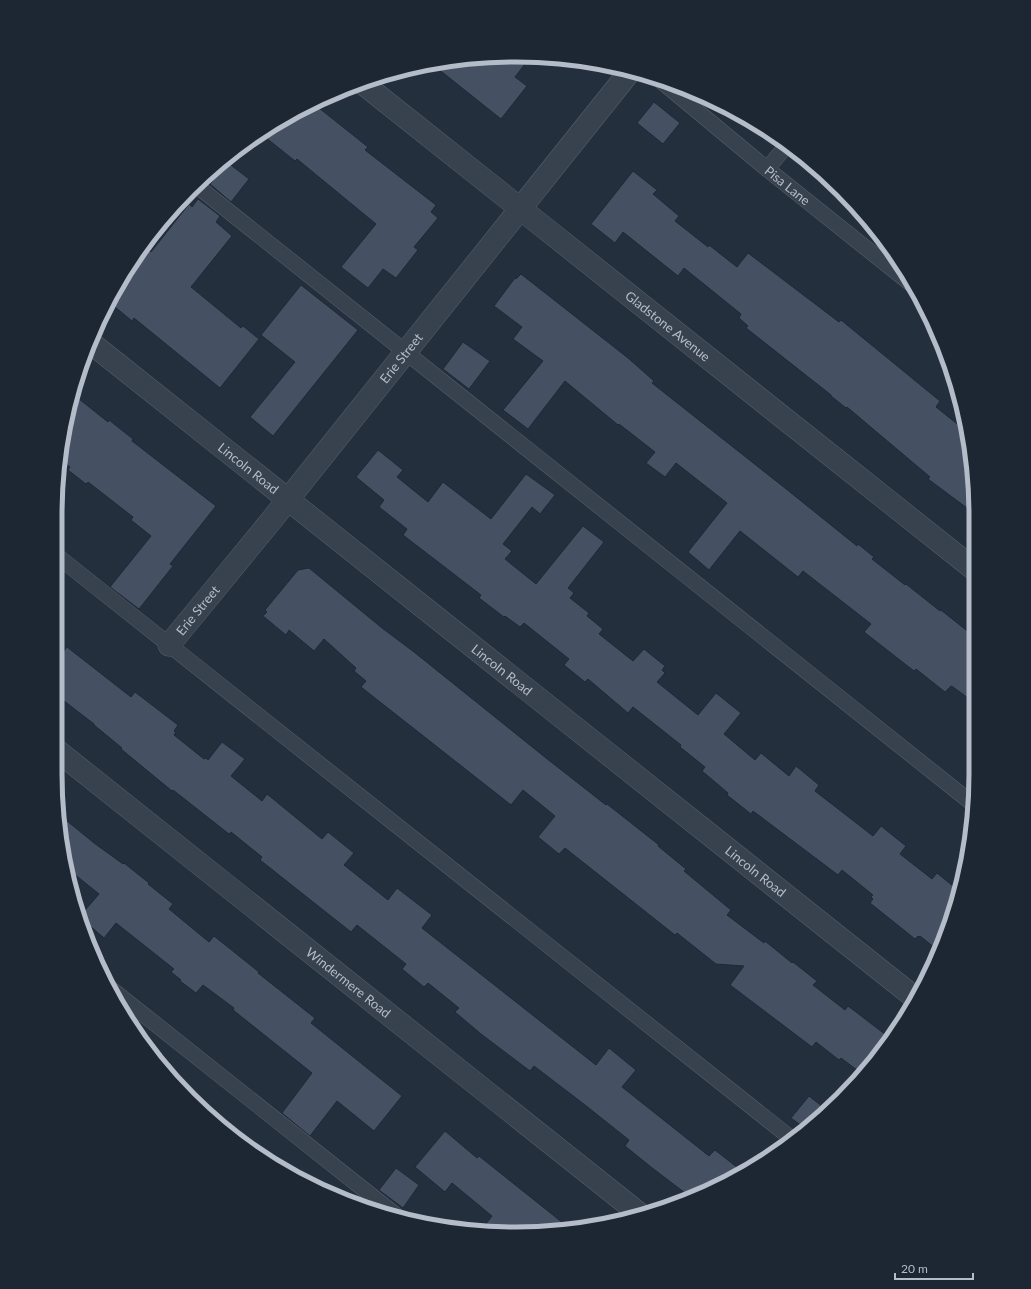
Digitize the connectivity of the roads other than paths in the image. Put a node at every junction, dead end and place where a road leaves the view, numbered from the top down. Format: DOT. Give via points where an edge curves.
graph roads {
  1 [pos="626,76"];
  2 [pos="367,87"];
  3 [pos="672,90"];
  4 [pos="783,150"];
  5 [pos="767,169"];
  6 [pos="201,189"];
  7 [pos="521,208"];
  8 [pos="899,275"];
  9 [pos="96,346"];
  10 [pos="406,352"];
  11 [pos="288,498"];
  12 [pos="62,560"];
  13 [pos="969,565"];
  14 [pos="169,645"];
  15 [pos="62,755"];
  16 [pos="968,800"];
  17 [pos="911,995"];
  18 [pos="121,997"];
  19 [pos="787,1136"];
  20 [pos="388,1209"];
  21 [pos="636,1211"];
  1 -- 7 [label="street, Erie Street"];
  2 -- 7 [label="street, Gladstone Avenue"];
  3 -- 5 [label="lane, Pisa Lane"];
  4 -- 5 [label="lane"];
  5 -- 8 [label="lane, Pisa Lane"];
  6 -- 10 [label="lane"];
  7 -- 10 [label="street, Erie Street"];
  7 -- 13 [label="street, Gladstone Avenue"];
  9 -- 11 [label="street, Lincoln Road"];
  10 -- 11 [label="street, Erie Street"];
  10 -- 16 [label="lane"];
  11 -- 14 [label="street, Erie Street"];
  11 -- 17 [label="street, Lincoln Road"];
  12 -- 14 [label="lane"];
  14 -- 19 [label="lane"];
  15 -- 21 [label="street, Windermere Road"];
  18 -- 20 [label="lane"];
}
